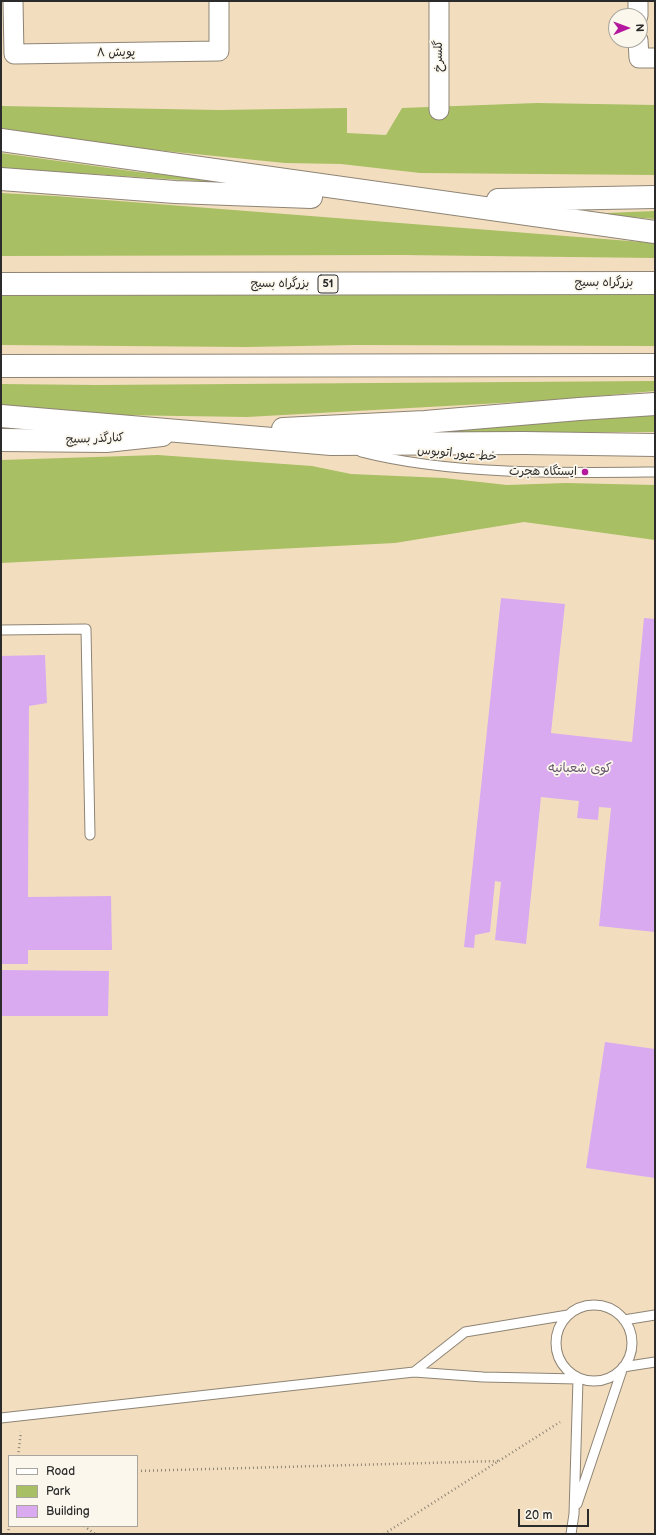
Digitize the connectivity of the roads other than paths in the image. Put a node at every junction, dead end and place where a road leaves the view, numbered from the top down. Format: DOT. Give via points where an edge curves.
graph roads {
  1 [pos="13,1"];
  2 [pos="219,1"];
  3 [pos="439,1"];
  4 [pos="439,110"];
  5 [pos="1,140"];
  6 [pos="1,179"];
  7 [pos="655,197"];
  8 [pos="424,201"];
  9 [pos="655,232"];
  10 [pos="655,283"];
  11 [pos="1,284"];
  12 [pos="655,365"];
  13 [pos="1,366"];
  14 [pos="655,404"];
  15 [pos="1,416"];
  16 [pos="188,433"];
  17 [pos="1,440"];
  18 [pos="330,444"];
  19 [pos="655,446"];
  20 [pos="655,472"];
  21 [pos="1,630"];
  22 [pos="90,835"];
  23 [pos="568,1315"];
  24 [pos="655,1315"];
  25 [pos="624,1320"];
  26 [pos="655,1362"];
  27 [pos="624,1367"];
  28 [pos="414,1372"];
  29 [pos="578,1379"];
  30 [pos="1,1418"];
  31 [pos="574,1514"];
  32 [pos="571,1534"];
  1 -- 2 [label="street, پویش ۸" via="14,54 219,51"];
  3 -- 4 [label="street, گلسرخ"];
  5 -- 8 [label="main road"];
  6 -- 8 [label="main road" via="175,192"];
  7 -- 8 [label="main road"];
  8 -- 9 [label="main road"];
  10 -- 11 [label="main road, بزرگراه بسیج / 51"];
  12 -- 13 [label="main road"];
  14 -- 16 [label="main road" via="425,422"];
  15 -- 16 [label="main road"];
  16 -- 17 [label="main road, کنارگذر بسیج" via="106,441"];
  16 -- 18 [label="main road"];
  18 -- 19 [label="main road" via="524,443"];
  18 -- 20 [label="lane, خط عبور اتوبوس" via="394,460 450,466 577,472"];
  21 -- 22 [label="lane" via="86,629"];
  23 -- 25 [label="lane" via="578,1308 603,1306"];
  23 -- 28 [label="lane" via="465,1332"];
  23 -- 29 [label="lane" via="560,1325 556,1337 556,1350 567,1372"];
  24 -- 25 [label="lane"];
  25 -- 27 [label="lane" via="630,1331 632,1344 630,1356"];
  26 -- 27 [label="lane"];
  27 -- 29 [label="lane" via="603,1381 590,1382"];
  27 -- 31 [label="lane"];
  28 -- 29 [label="lane" via="483,1377"];
  28 -- 30 [label="lane"];
  29 -- 31 [label="lane"];
  31 -- 32 [label="lane"];
}
